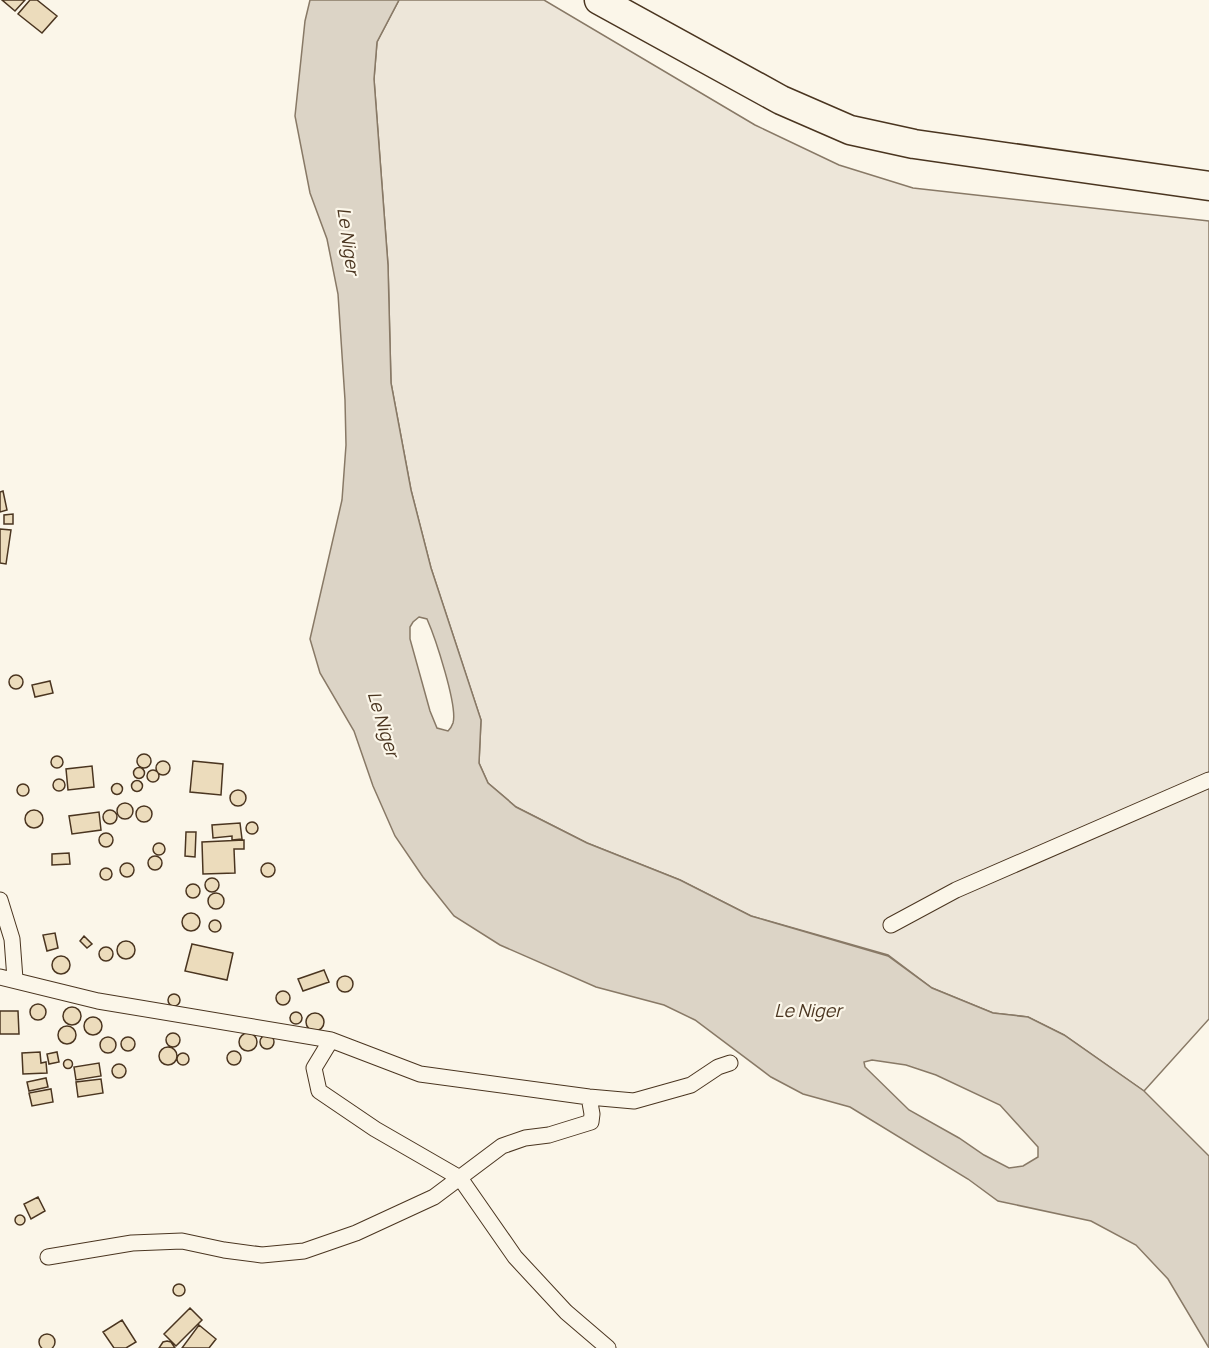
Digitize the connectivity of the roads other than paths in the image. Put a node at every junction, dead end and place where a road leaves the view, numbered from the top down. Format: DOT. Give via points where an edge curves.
graph roads {
  1 [pos="599,0"];
  2 [pos="1209,186"];
  3 [pos="1209,780"];
  4 [pos="0,900"];
  5 [pos="891,925"];
  6 [pos="7,978"];
  7 [pos="331,1040"];
  8 [pos="730,1063"];
  9 [pos="589,1097"];
  10 [pos="460,1178"];
  11 [pos="48,1257"];
  12 [pos="608,1348"];
  1 -- 2 [label="highway" via="781,100 850,130 914,144"];
  3 -- 5 [label="street" via="956,890"];
  4 -- 6 [label="street" via="12,939"];
  6 -- 7 [label="street" via="98,1000"];
  7 -- 9 [label="street" via="420,1074"];
  7 -- 10 [label="street" via="314,1068 319,1091"];
  8 -- 9 [label="street" via="691,1085 634,1101"];
  9 -- 10 [label="street" via="591,1122 502,1146"];
  10 -- 11 [label="street" via="434,1197 356,1233 304,1251 262,1255 182,1241 132,1243"];
  10 -- 12 [label="street" via="515,1257 566,1312"];
}
